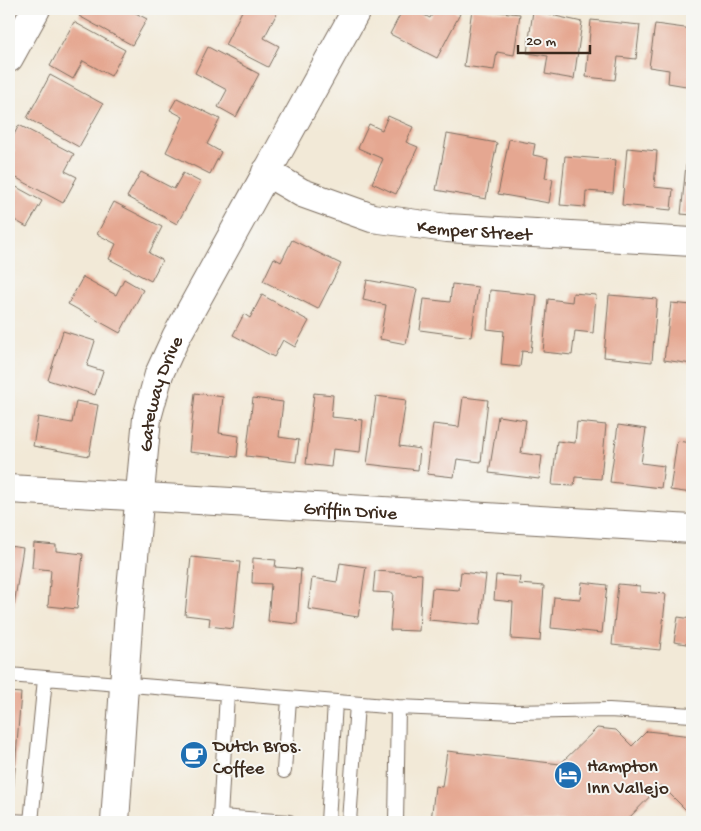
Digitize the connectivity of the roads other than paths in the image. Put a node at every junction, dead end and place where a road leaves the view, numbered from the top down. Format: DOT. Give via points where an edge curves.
graph roads {
  1 [pos="357,9"];
  2 [pos="30,11"];
  3 [pos="9,58"];
  4 [pos="266,172"];
  5 [pos="692,242"];
  6 [pos="9,488"];
  7 [pos="140,496"];
  8 [pos="692,529"];
  9 [pos="9,676"];
  10 [pos="45,679"];
  11 [pos="124,686"];
  12 [pos="227,694"];
  13 [pos="289,699"];
  14 [pos="334,702"];
  15 [pos="357,704"];
  16 [pos="398,707"];
  17 [pos="692,716"];
  18 [pos="284,771"];
  19 [pos="221,819"];
  20 [pos="9,820"];
  21 [pos="31,822"];
  22 [pos="115,822"];
  23 [pos="289,822"];
  24 [pos="328,822"];
  25 [pos="349,822"];
  26 [pos="396,822"];
  1 -- 4 [label="street, Gateway Drive"];
  2 -- 3 [label="street"];
  4 -- 5 [label="street, Kemper Street" via="302,193 372,218 447,228"];
  4 -- 7 [label="street, Gateway Drive" via="159,374 147,418"];
  6 -- 7 [label="street, Griffin Drive"];
  7 -- 8 [label="street, Griffin Drive"];
  7 -- 11 [label="street, Gateway Drive"];
  9 -- 10 [label="lane"];
  10 -- 11 [label="lane"];
  10 -- 21 [label="lane"];
  11 -- 12 [label="lane"];
  11 -- 22 [label="street, Gateway Drive"];
  12 -- 13 [label="lane"];
  12 -- 19 [label="lane"];
  13 -- 14 [label="lane"];
  13 -- 18 [label="lane"];
  14 -- 15 [label="lane"];
  14 -- 24 [label="lane"];
  15 -- 16 [label="lane"];
  15 -- 25 [label="lane"];
  16 -- 17 [label="lane" via="516,712 609,710"];
  16 -- 26 [label="lane"];
  19 -- 23 [label="lane"];
  20 -- 21 [label="lane"];
}
